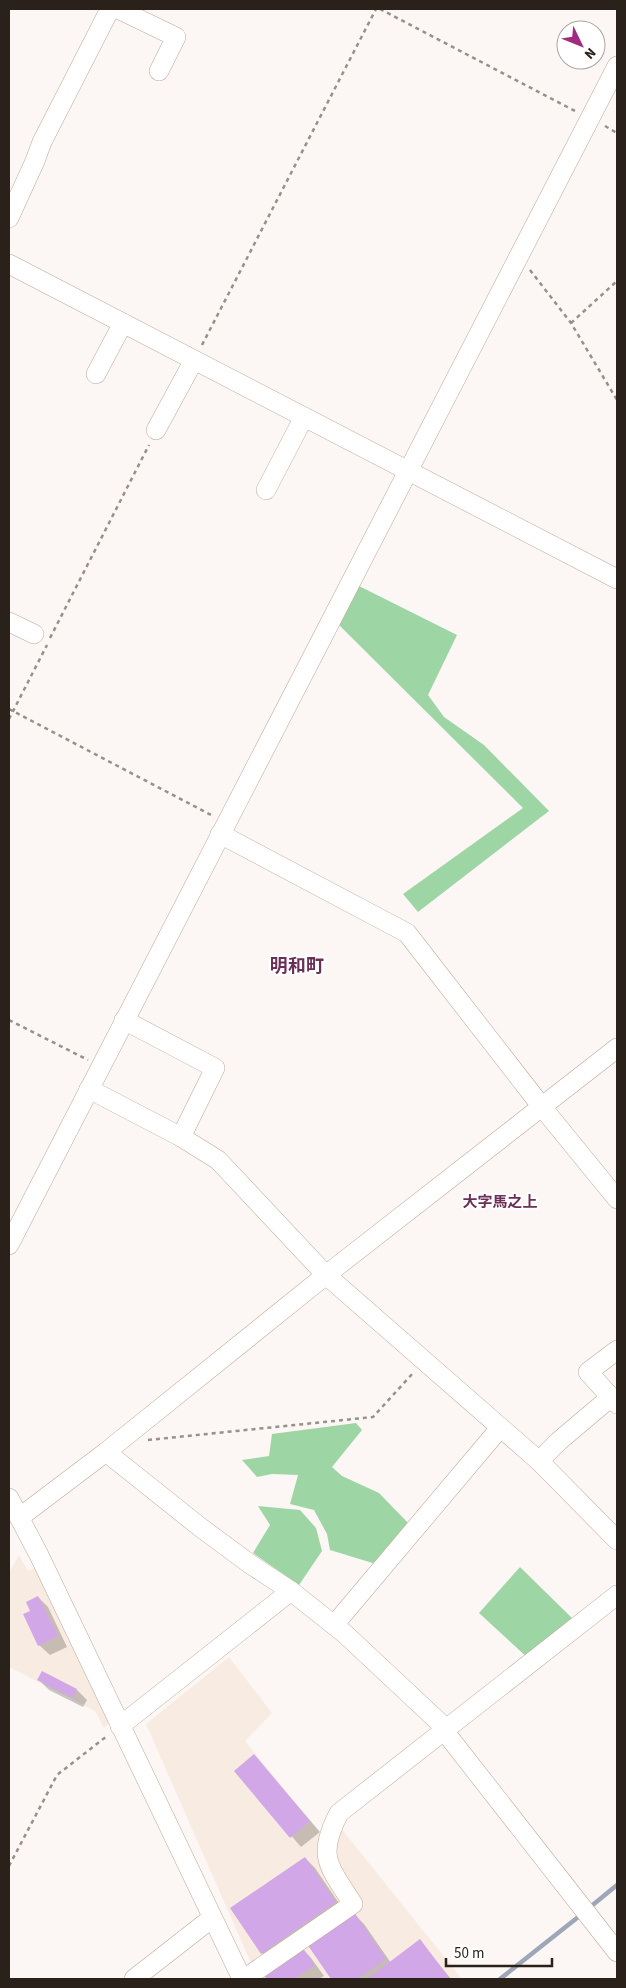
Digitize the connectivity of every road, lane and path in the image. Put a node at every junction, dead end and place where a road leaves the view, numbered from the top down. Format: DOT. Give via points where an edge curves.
graph roads {
  1 [pos="110,9"];
  2 [pos="118,9"];
  3 [pos="378,9"];
  4 [pos="617,66"];
  5 [pos="159,71"];
  6 [pos="590,119"];
  7 [pos="9,218"];
  8 [pos="519,258"];
  9 [pos="9,264"];
  10 [pos="617,281"];
  11 [pos="123,323"];
  12 [pos="571,323"];
  13 [pos="194,360"];
  14 [pos="96,374"];
  15 [pos="617,400"];
  16 [pos="304,417"];
  17 [pos="156,430"];
  18 [pos="408,472"];
  19 [pos="266,490"];
  20 [pos="617,579"];
  21 [pos="9,622"];
  22 [pos="34,634"];
  23 [pos="9,708"];
  24 [pos="13,711"];
  25 [pos="9,719"];
  26 [pos="223,828"];
  27 [pos="9,1020"];
  28 [pos="124,1020"];
  29 [pos="617,1048"];
  30 [pos="100,1066"];
  31 [pos="89,1089"];
  32 [pos="542,1107"];
  33 [pos="181,1137"];
  34 [pos="617,1199"];
  35 [pos="9,1245"];
  36 [pos="326,1276"];
  37 [pos="617,1350"];
  38 [pos="423,1362"];
  39 [pos="614,1400"];
  40 [pos="500,1428"];
  41 [pos="144,1440"];
  42 [pos="106,1452"];
  43 [pos="539,1461"];
  44 [pos="9,1498"];
  45 [pos="20,1517"];
  46 [pos="617,1540"];
  47 [pos="291,1591"];
  48 [pos="617,1595"];
  49 [pos="334,1625"];
  50 [pos="120,1726"];
  51 [pos="445,1732"];
  52 [pos="9,1866"];
  53 [pos="212,1918"];
  54 [pos="617,1952"];
  55 [pos="134,1979"];
  56 [pos="243,1979"];
  1 -- 7 [label="street" via="42,142"];
  2 -- 5 [label="street" via="176,38"];
  3 -- 6 [label="path"];
  3 -- 13 [label="path"];
  4 -- 6 [label="street"];
  6 -- 8 [label="street"];
  8 -- 12 [label="path"];
  8 -- 18 [label="street"];
  9 -- 11 [label="street"];
  10 -- 12 [label="path"];
  11 -- 13 [label="street"];
  11 -- 14 [label="street"];
  12 -- 15 [label="path"];
  13 -- 16 [label="street"];
  13 -- 17 [label="street"];
  16 -- 18 [label="street"];
  16 -- 19 [label="street"];
  17 -- 24 [label="path"];
  18 -- 20 [label="street"];
  18 -- 26 [label="street"];
  21 -- 22 [label="street"];
  23 -- 24 [label="path"];
  24 -- 25 [label="path"];
  24 -- 26 [label="path"];
  26 -- 28 [label="street"];
  26 -- 32 [label="street" via="407,933"];
  27 -- 30 [label="path"];
  28 -- 30 [label="street"];
  28 -- 33 [label="street" via="215,1068"];
  29 -- 32 [label="street"];
  30 -- 31 [label="street"];
  31 -- 33 [label="street"];
  31 -- 35 [label="street"];
  32 -- 34 [label="street"];
  32 -- 36 [label="street"];
  33 -- 36 [label="street" via="218,1160"];
  36 -- 38 [label="street"];
  36 -- 42 [label="street"];
  37 -- 39 [label="street" via="588,1372"];
  38 -- 40 [label="street"];
  38 -- 41 [label="path" via="373,1417"];
  39 -- 43 [label="street" via="559,1441"];
  40 -- 43 [label="street"];
  40 -- 49 [label="street"];
  42 -- 45 [label="street"];
  42 -- 47 [label="street" via="250,1564"];
  43 -- 46 [label="street"];
  44 -- 45 [label="street"];
  45 -- 50 [label="street"];
  47 -- 49 [label="street"];
  47 -- 50 [label="street"];
  48 -- 51 [label="street"];
  49 -- 51 [label="street" via="439,1722"];
  50 -- 52 [label="path" via="57,1775"];
  50 -- 53 [label="street"];
  51 -- 54 [label="street"];
  51 -- 56 [label="street" via="339,1813 326,1849 330,1867 353,1904"];
  53 -- 55 [label="street"];
  53 -- 56 [label="street"];
}
